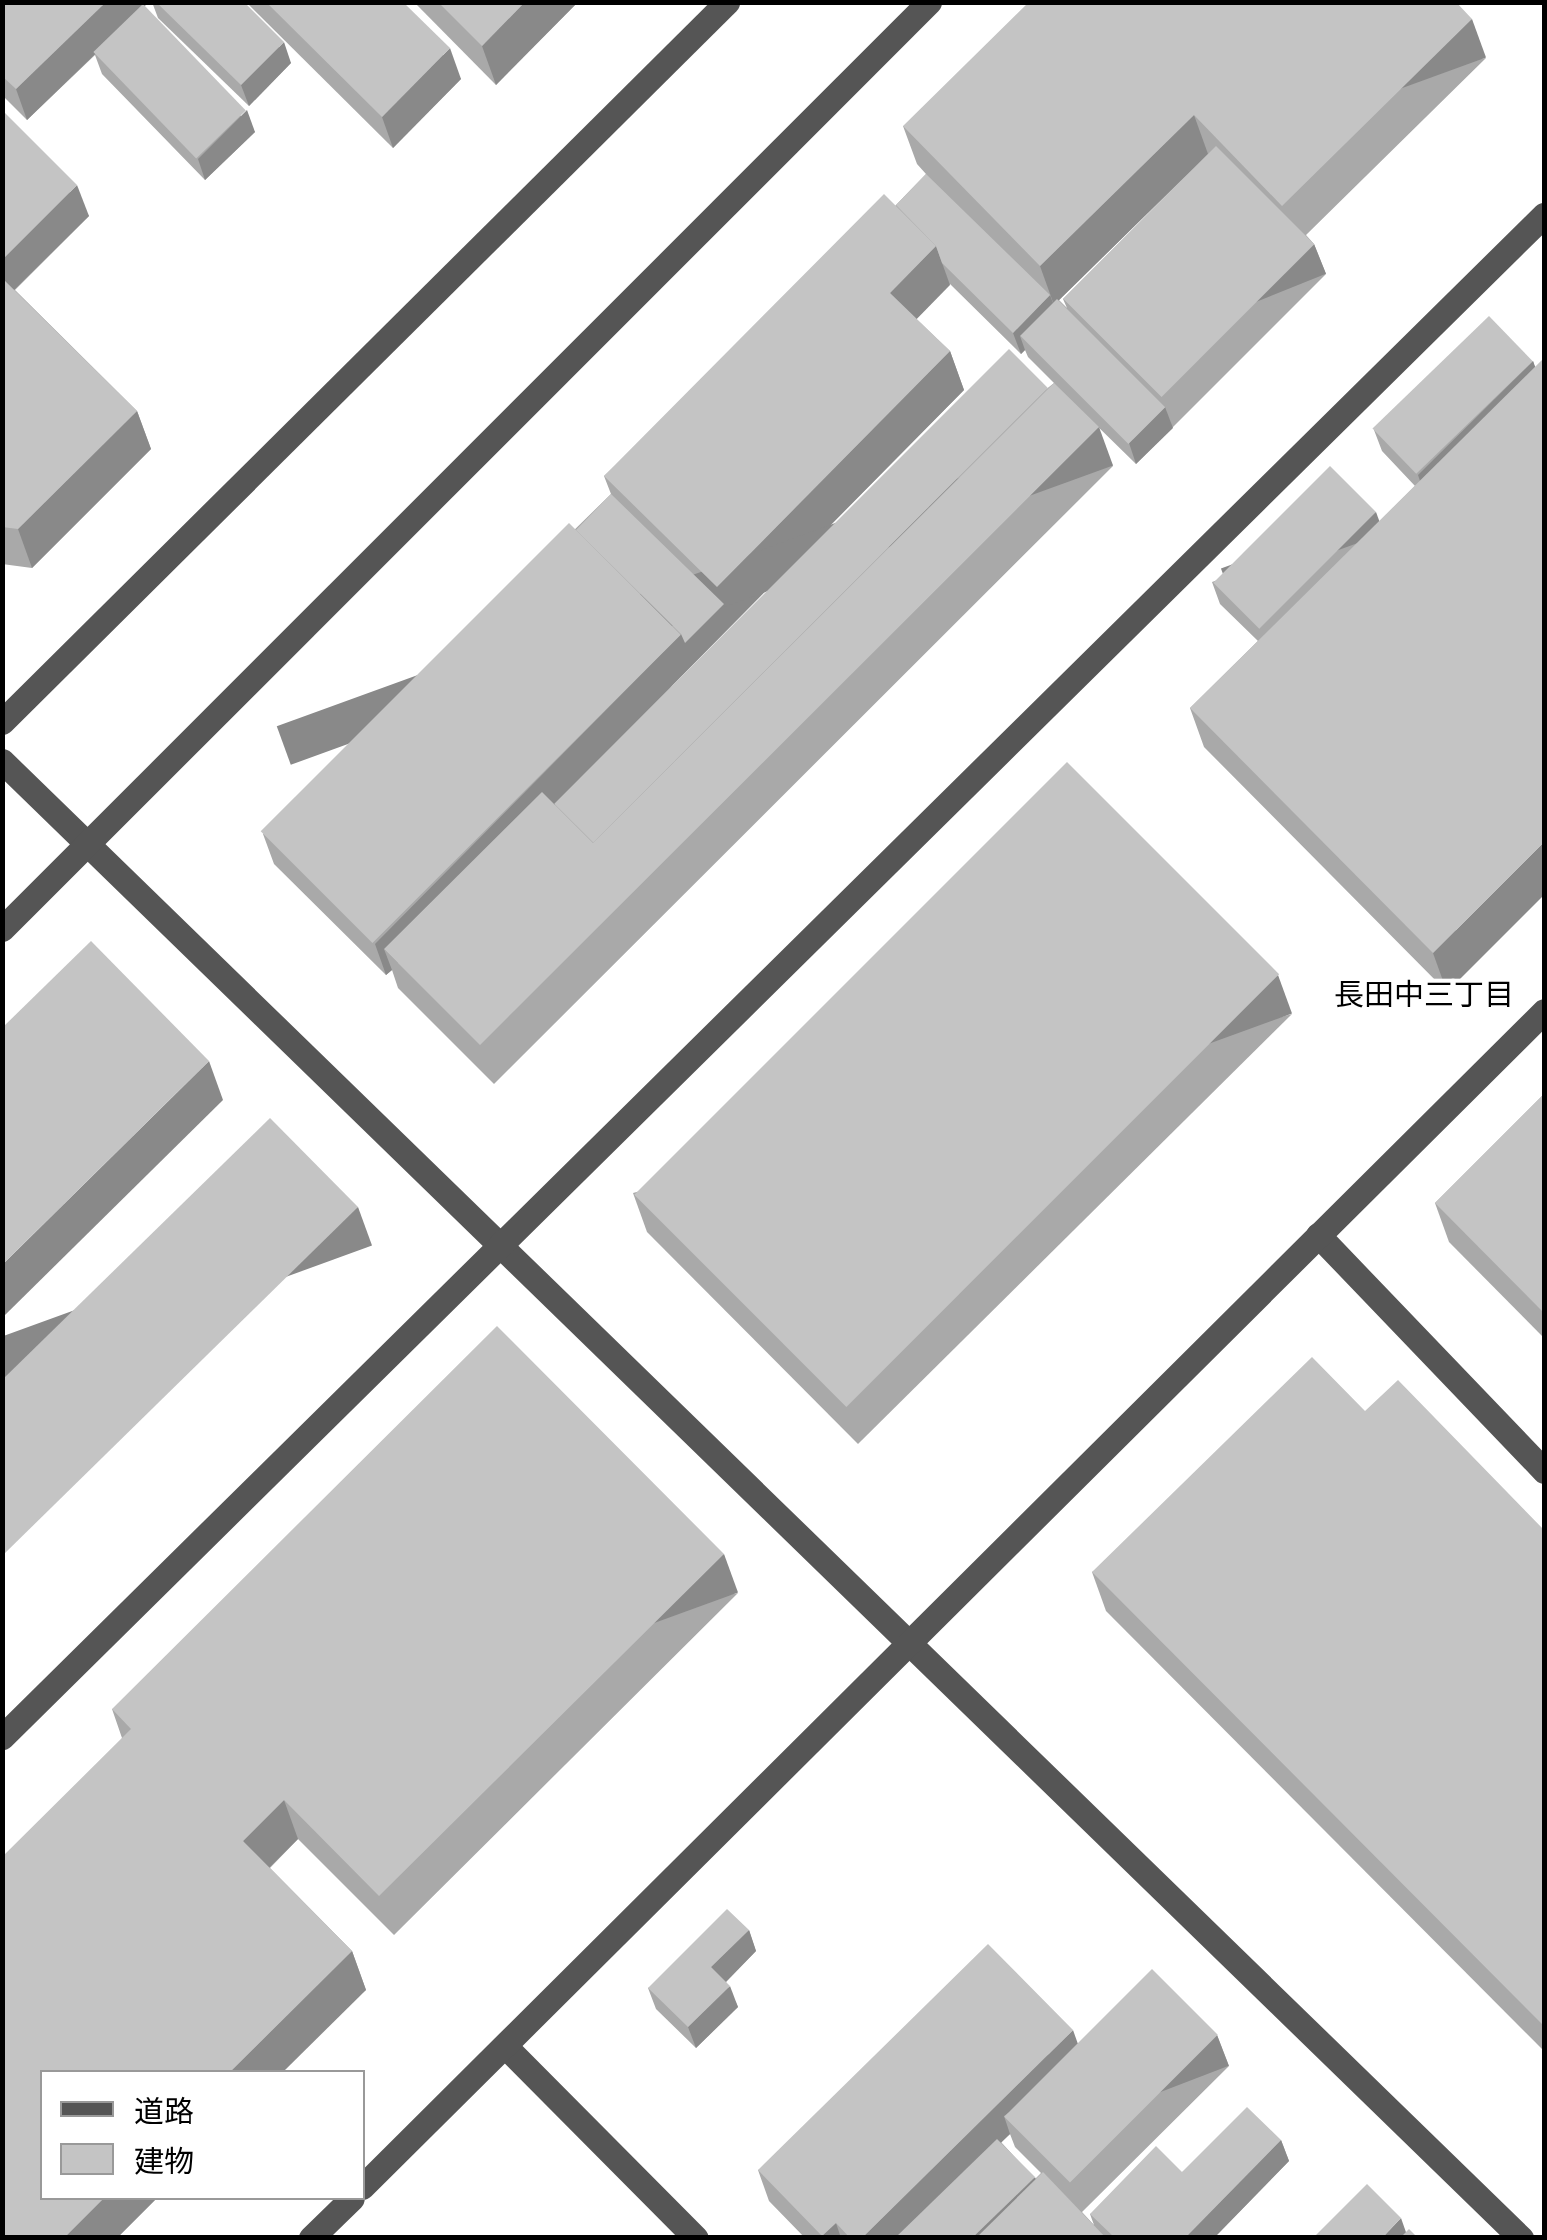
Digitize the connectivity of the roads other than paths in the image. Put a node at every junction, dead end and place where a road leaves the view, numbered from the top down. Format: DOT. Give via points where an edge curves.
graph roads {
  1 [pos="728,2"];
  2 [pos="929,2"];
  3 [pos="1544,214"];
  4 [pos="2,722"];
  5 [pos="2,762"];
  6 [pos="86,845"];
  7 [pos="2,929"];
  8 [pos="1544,1011"];
  9 [pos="1318,1235"];
  10 [pos="497,1248"];
  11 [pos="1544,1471"];
  12 [pos="913,1646"];
  13 [pos="2,1736"];
  14 [pos="506,2046"];
  15 [pos="365,2184"];
  16 [pos="350,2200"];
  17 [pos="311,2238"];
  18 [pos="696,2238"];
  19 [pos="1521,2238"];
  1 -- 4 [label="street"];
  2 -- 6 [label="street"];
  3 -- 10 [label="street"];
  5 -- 6 [label="street"];
  6 -- 7 [label="street"];
  6 -- 10 [label="street"];
  8 -- 9 [label="street"];
  9 -- 11 [label="street"];
  9 -- 12 [label="street"];
  10 -- 12 [label="street"];
  10 -- 13 [label="street"];
  12 -- 14 [label="street"];
  12 -- 19 [label="street"];
  14 -- 15 [label="street"];
  14 -- 18 [label="street"];
  16 -- 17 [label="street"];
}
